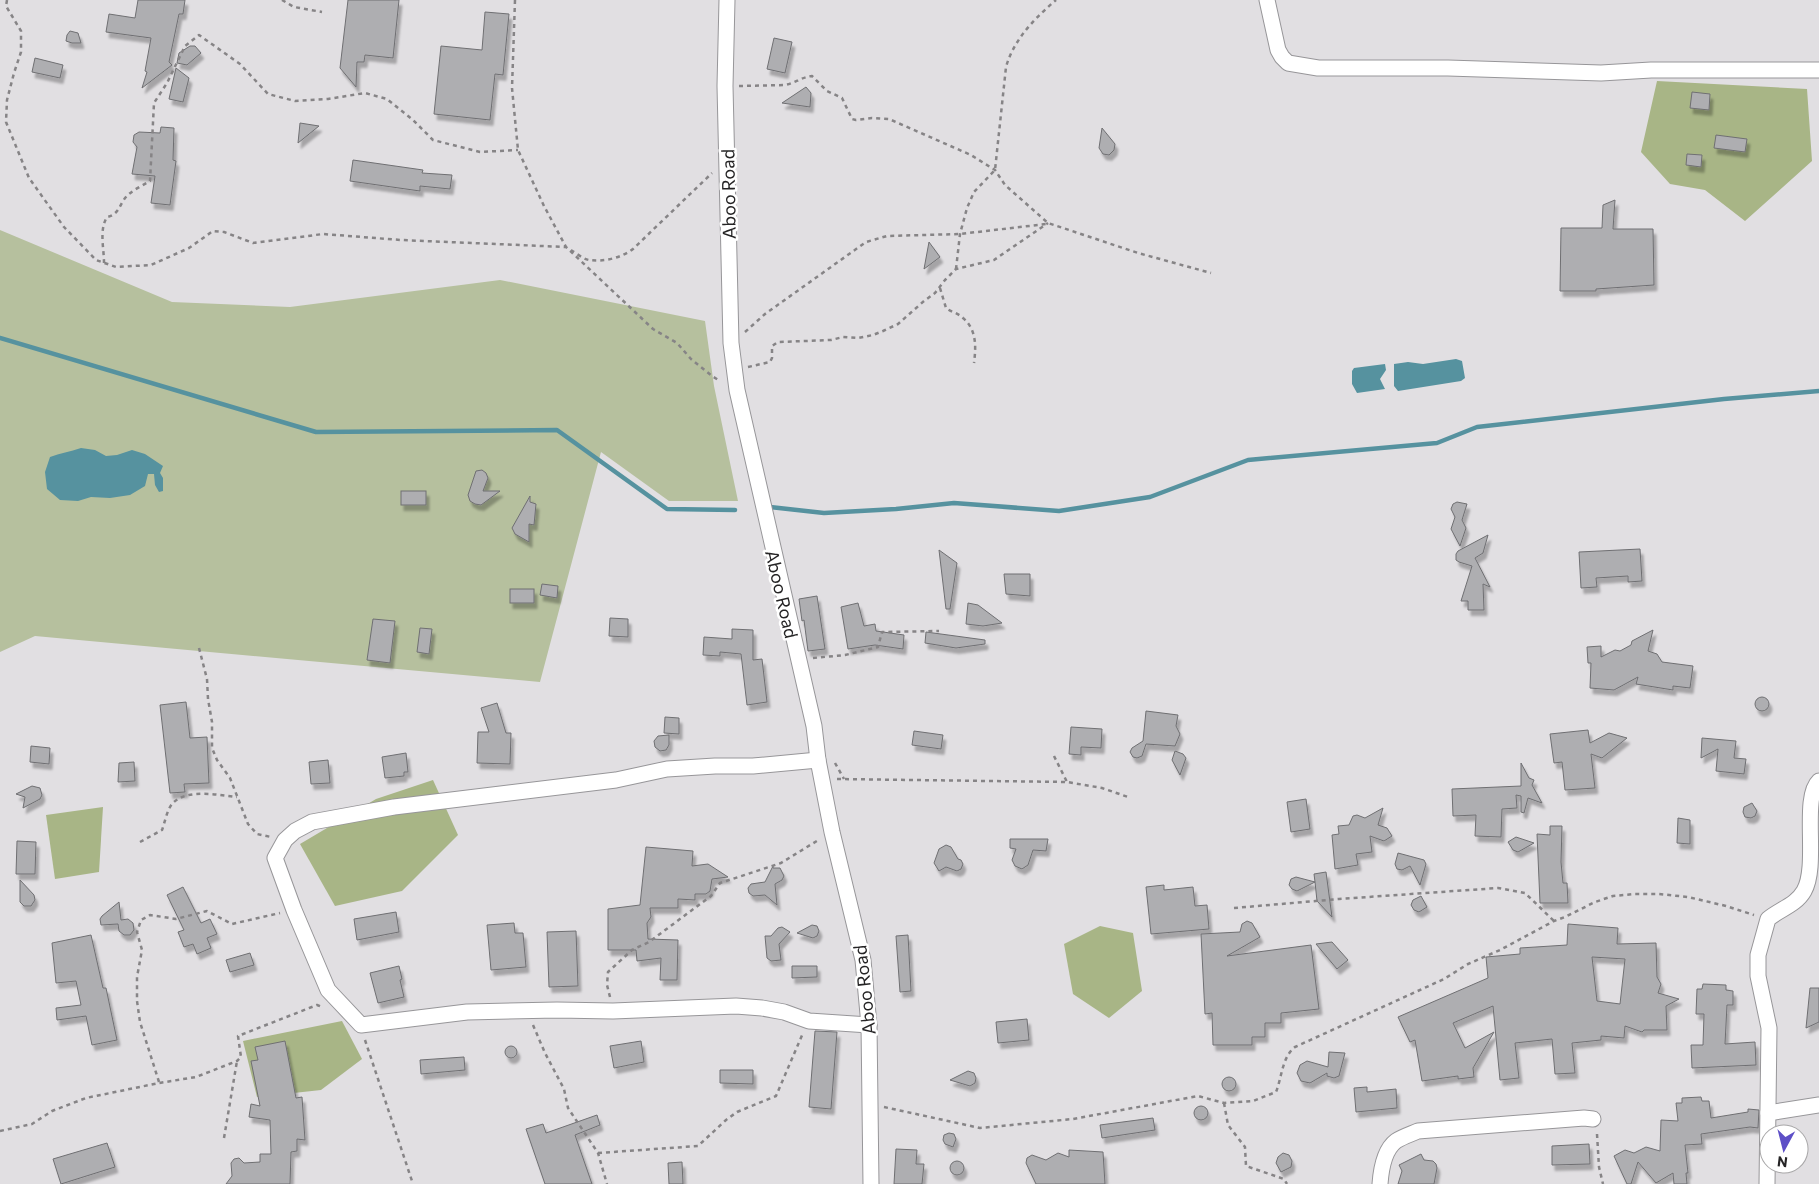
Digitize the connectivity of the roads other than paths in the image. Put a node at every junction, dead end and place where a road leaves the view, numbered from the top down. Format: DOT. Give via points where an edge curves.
graph roads {
  1 [pos="726,0"];
  2 [pos="1268,0"];
  3 [pos="1819,70"];
  4 [pos="818,760"];
  5 [pos="1819,780"];
  6 [pos="869,1026"];
  7 [pos="1819,1105"];
  8 [pos="1768,1113"];
  9 [pos="1593,1119"];
  10 [pos="871,1184"];
  11 [pos="1380,1184"];
  12 [pos="1767,1184"];
  1 -- 4 [label="street, Aboo Road" via="725,86 734,371 814,726"];
  2 -- 3 [label="street" via="1282,57 1288,63 1318,68 1601,73"];
  4 -- 6 [label="street, Aboo Road" via="863,960"];
  4 -- 6 [label="street" via="667,769 616,780 394,807 312,822 285,840 275,858 328,990 361,1025 467,1012 736,1006 784,1012 809,1021"];
  5 -- 8 [label="street" via="1813,788 1809,881 1790,906 1768,919 1758,955 1758,976 1769,1028"];
  6 -- 10 [label="street, Aboo Road"];
  7 -- 8 [label="street"];
  8 -- 12 [label="street"];
  9 -- 11 [label="street" via="1418,1131 1396,1141 1387,1153 1380,1172"];
}
